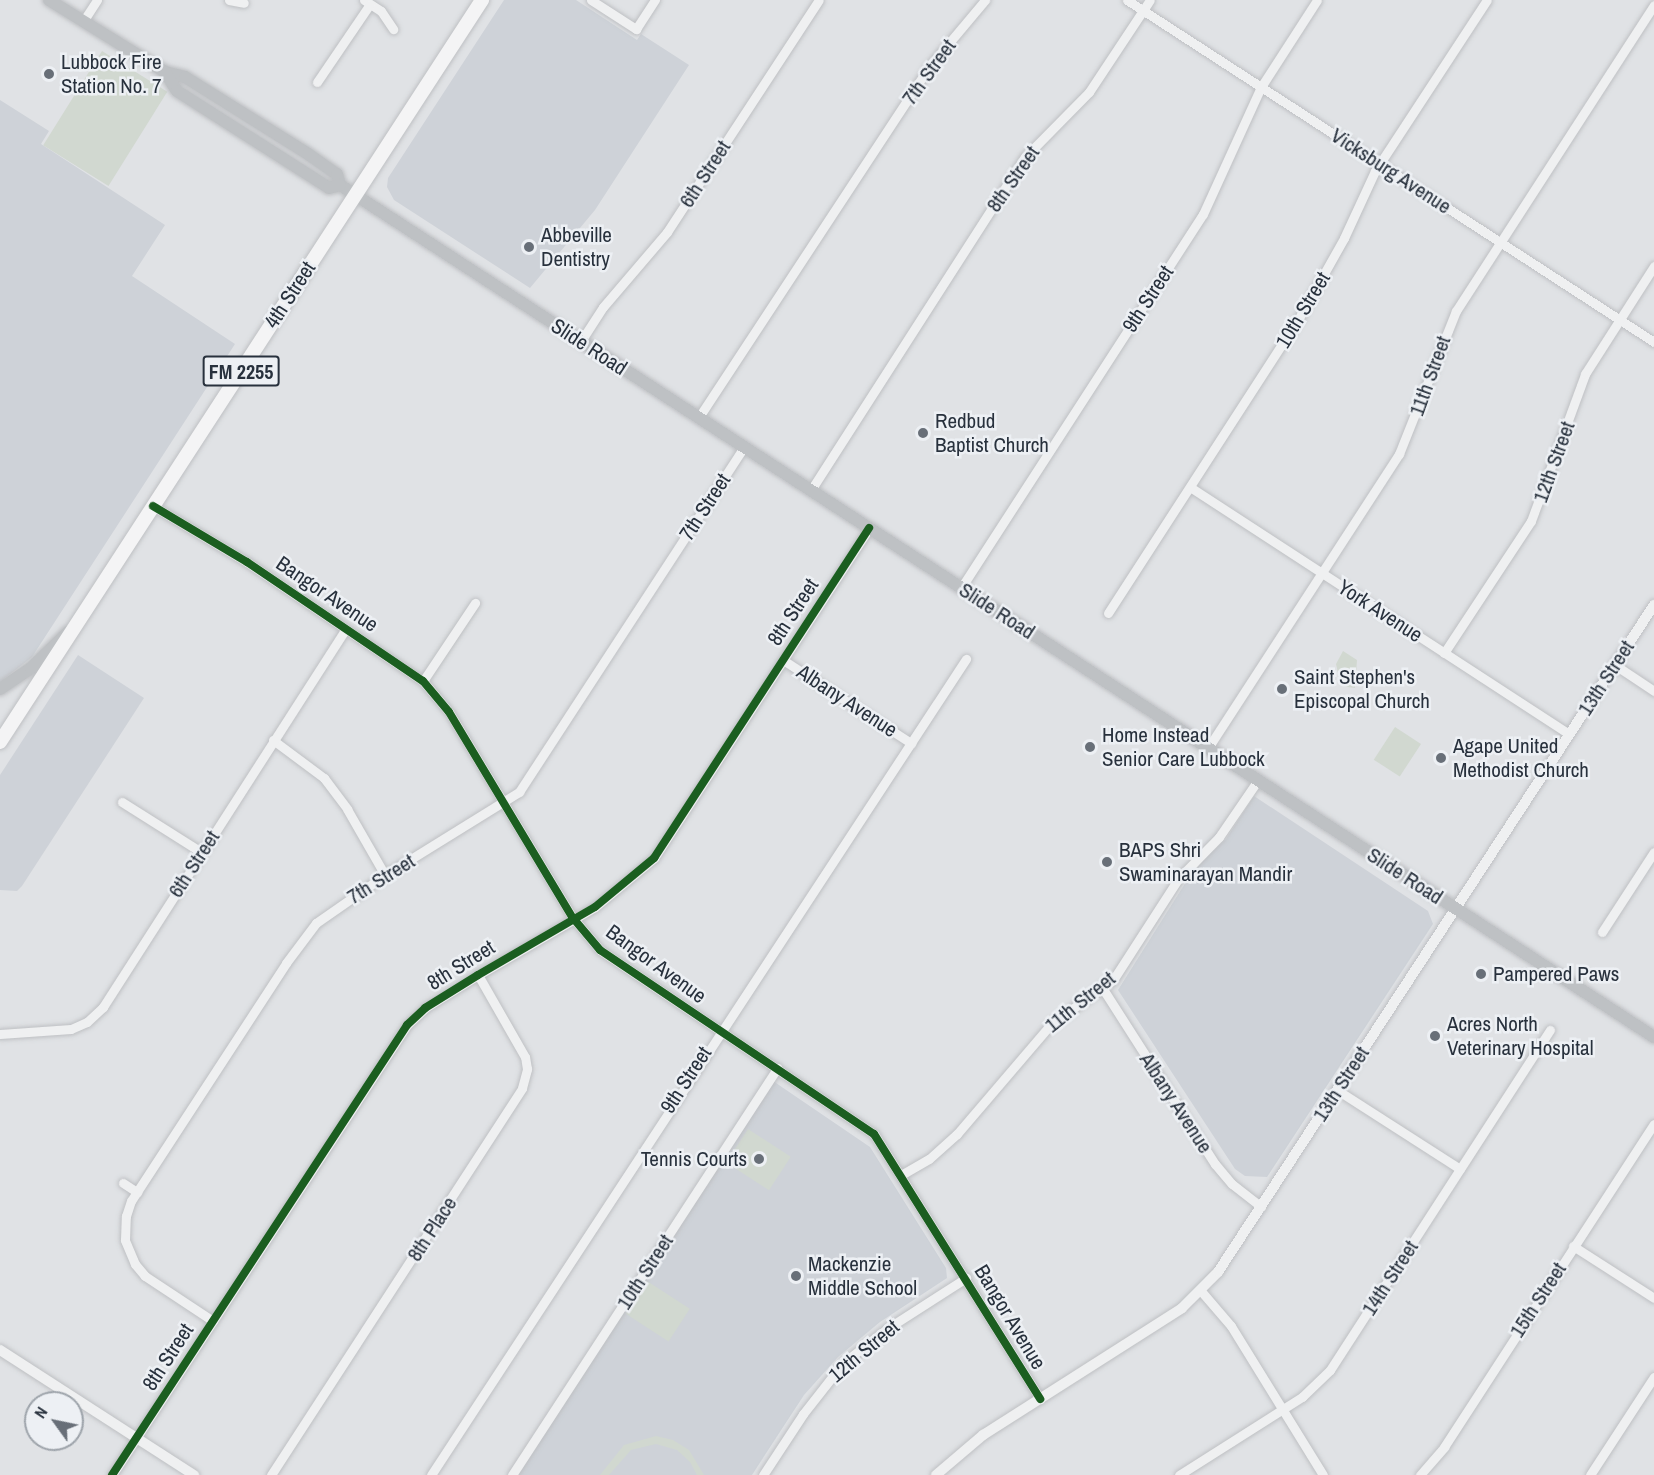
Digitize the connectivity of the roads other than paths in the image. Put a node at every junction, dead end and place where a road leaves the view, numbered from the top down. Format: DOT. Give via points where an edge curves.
graph roads {
  1 [pos="49,0"];
  2 [pos="97,0"];
  3 [pos="229,0"];
  4 [pos="482,0"];
  5 [pos="591,0"];
  6 [pos="655,0"];
  7 [pos="819,0"];
  8 [pos="985,0"];
  9 [pos="1127,0"];
  10 [pos="1150,0"];
  11 [pos="1317,0"];
  12 [pos="1486,0"];
  13 [pos="367,2"];
  14 [pos="244,3"];
  15 [pos="1654,5"];
  16 [pos="1143,10"];
  17 [pos="84,20"];
  18 [pos="393,29"];
  19 [pos="317,82"];
  20 [pos="1261,87"];
  21 [pos="1380,164"];
  22 [pos="355,195"];
  23 [pos="1500,242"];
  24 [pos="1654,266"];
  25 [pos="1619,320"];
  26 [pos="581,341"];
  27 [pos="1654,342"];
  28 [pos="699,417"];
  29 [pos="744,447"];
  30 [pos="1190,487"];
  31 [pos="811,490"];
  32 [pos="153,506"];
  33 [pos="869,528"];
  34 [pos="1322,573"];
  35 [pos="961,588"];
  36 [pos="475,603"];
  37 [pos="1654,605"];
  38 [pos="1108,613"];
  39 [pos="77,623"];
  40 [pos="346,629"];
  41 [pos="1444,653"];
  42 [pos="966,659"];
  43 [pos="783,660"];
  44 [pos="1615,665"];
  45 [pos="423,681"];
  46 [pos="0,689"];
  47 [pos="1654,691"];
  48 [pos="1569,734"];
  49 [pos="273,740"];
  50 [pos="0,742"];
  51 [pos="911,743"];
  52 [pos="1208,748"];
  53 [pos="1258,780"];
  54 [pos="122,802"];
  55 [pos="505,804"];
  56 [pos="201,852"];
  57 [pos="1654,852"];
  58 [pos="385,875"];
  59 [pos="1456,909"];
  60 [pos="573,918"];
  61 [pos="1602,932"];
  62 [pos="478,975"];
  63 [pos="1102,989"];
  64 [pos="719,1030"];
  65 [pos="1550,1030"];
  66 [pos="0,1034"];
  67 [pos="1654,1037"];
  68 [pos="777,1068"];
  69 [pos="1337,1089"];
  70 [pos="1654,1124"];
  71 [pos="1460,1169"];
  72 [pos="901,1176"];
  73 [pos="123,1183"];
  74 [pos="137,1192"];
  75 [pos="1262,1207"];
  76 [pos="1573,1246"];
  77 [pos="966,1278"];
  78 [pos="1201,1291"];
  79 [pos="1654,1298"];
  80 [pos="213,1321"];
  81 [pos="0,1350"];
  82 [pos="1654,1377"];
  83 [pos="1040,1400"];
  84 [pos="1283,1410"];
  85 [pos="136,1438"];
  86 [pos="112,1475"];
  87 [pos="194,1475"];
  88 [pos="271,1475"];
  89 [pos="431,1475"];
  90 [pos="512,1475"];
  91 [pos="763,1475"];
  92 [pos="936,1475"];
  93 [pos="1179,1475"];
  94 [pos="1323,1475"];
  95 [pos="1420,1475"];
  96 [pos="1590,1475"];
  1 -- 17 [label="main road, Slide Road"];
  2 -- 17 [label="street"];
  3 -- 14 [label="street"];
  4 -- 22 [label="main road, 4th Street / FM 2255"];
  5 -- 6 [label="street" via="636,29"];
  7 -- 26 [label="street, 6th Street" via="667,232 603,308"];
  8 -- 28 [label="street, 7th Street" via="928,68"];
  9 -- 16 [label="street, Vicksburg Avenue"];
  10 -- 16 [label="street, 8th Street"];
  11 -- 20 [label="street, 9th Street"];
  12 -- 21 [label="street, 10th Street"];
  13 -- 18 [label="street" via="381,11"];
  13 -- 19 [label="street"];
  15 -- 23 [label="street, 11th Street"];
  16 -- 20 [label="street, Vicksburg Avenue"];
  16 -- 31 [label="street, 8th Street" via="1089,92 1025,157"];
  17 -- 22 [label="main road, Slide Road" via="165,72 185,77 308,154 337,174 340,185"];
  20 -- 21 [label="street, Vicksburg Avenue"];
  20 -- 35 [label="street, 9th Street" via="1203,214"];
  21 -- 23 [label="street, Vicksburg Avenue"];
  21 -- 30 [label="street, 10th Street" via="1304,309"];
  22 -- 26 [label="main road, Slide Road"];
  22 -- 32 [label="main road, 4th Street / FM 2255"];
  23 -- 25 [label="street, Vicksburg Avenue"];
  23 -- 34 [label="street, 11th Street" via="1444,333 1399,453"];
  24 -- 25 [label="street, 12th Street"];
  25 -- 27 [label="street, Vicksburg Avenue"];
  25 -- 41 [label="street, 12th Street" via="1585,374 1540,503"];
  26 -- 28 [label="main road, Slide Road"];
  28 -- 29 [label="main road, Slide Road"];
  29 -- 31 [label="main road, Slide Road"];
  29 -- 55 [label="street, 7th Street" via="519,792"];
  30 -- 34 [label="street, York Avenue"];
  30 -- 38 [label="street, 10th Street"];
  31 -- 33 [label="main road, Slide Road"];
  32 -- 39 [label="main road, 4th Street / FM 2255"];
  32 -- 40 [label="street, Bangor Avenue"];
  33 -- 35 [label="main road, Slide Road"];
  33 -- 43 [label="street, 8th Street"];
  34 -- 41 [label="street, York Avenue"];
  34 -- 52 [label="street, 11th Street"];
  35 -- 52 [label="main road, Slide Road"];
  36 -- 45 [label="street"];
  37 -- 44 [label="street, 13th Street"];
  39 -- 46 [label="main road" via="31,668"];
  39 -- 50 [label="main road, 4th Street / FM 2255"];
  40 -- 45 [label="street, Bangor Avenue"];
  40 -- 49 [label="street, 6th Street"];
  41 -- 48 [label="street, York Avenue"];
  42 -- 51 [label="street, 9th Street"];
  43 -- 51 [label="street, Albany Avenue"];
  43 -- 60 [label="street, 8th Street" via="654,858 616,892"];
  44 -- 47 [label="street"];
  44 -- 48 [label="street, 13th Street"];
  45 -- 55 [label="street, Bangor Avenue" via="449,712"];
  48 -- 59 [label="street, 13th Street"];
  49 -- 56 [label="street, 6th Street"];
  49 -- 58 [label="street" via="330,786"];
  51 -- 64 [label="street, 9th Street"];
  52 -- 53 [label="main road, Slide Road"];
  53 -- 59 [label="main road, Slide Road"];
  53 -- 63 [label="street, 11th Street" via="1219,837 1178,879 1123,966"];
  54 -- 56 [label="street"];
  55 -- 58 [label="street, 7th Street"];
  55 -- 60 [label="street, Bangor Avenue"];
  56 -- 66 [label="street, 6th Street" via="103,1007 87,1022 55,1032"];
  57 -- 61 [label="street"];
  58 -- 74 [label="street, 7th Street" via="334,908 302,938"];
  59 -- 67 [label="main road, Slide Road"];
  59 -- 69 [label="street, 13th Street"];
  60 -- 62 [label="street, 8th Street"];
  60 -- 64 [label="street, Bangor Avenue" via="600,950"];
  62 -- 80 [label="street, 8th Street" via="425,1008 395,1041"];
  62 -- 88 [label="street, 8th Place" via="525,1057 527,1069 522,1088"];
  63 -- 72 [label="street, 11th Street" via="1051,1024 957,1134 929,1159"];
  63 -- 75 [label="street, Albany Avenue" via="1215,1164 1232,1184"];
  64 -- 68 [label="street, Bangor Avenue"];
  64 -- 89 [label="street, 9th Street"];
  65 -- 71 [label="street, 14th Street"];
  68 -- 72 [label="street, Bangor Avenue" via="874,1134"];
  68 -- 90 [label="street, 10th Street"];
  69 -- 71 [label="street"];
  69 -- 75 [label="street, 13th Street"];
  70 -- 76 [label="street, 15th Street"];
  71 -- 84 [label="street, 14th Street" via="1330,1370"];
  72 -- 77 [label="street, Bangor Avenue"];
  73 -- 74 [label="street"];
  74 -- 80 [label="street, 7th Street" via="125,1228 135,1264 151,1280"];
  75 -- 78 [label="street, 13th Street" via="1224,1265"];
  76 -- 79 [label="street"];
  76 -- 95 [label="street, 15th Street" via="1444,1447"];
  77 -- 83 [label="street, Bangor Avenue"];
  77 -- 91 [label="street, 12th Street" via="888,1328 843,1363"];
  78 -- 83 [label="street, 13th Street" via="1169,1317"];
  78 -- 84 [label="street" via="1231,1326"];
  80 -- 85 [label="street, 8th Street"];
  81 -- 85 [label="street"];
  82 -- 96 [label="street"];
  83 -- 92 [label="street, 13th Street" via="983,1435"];
  84 -- 93 [label="street, 14th Street"];
  84 -- 94 [label="street"];
  85 -- 86 [label="street, 8th Street"];
  85 -- 87 [label="street"];
}
